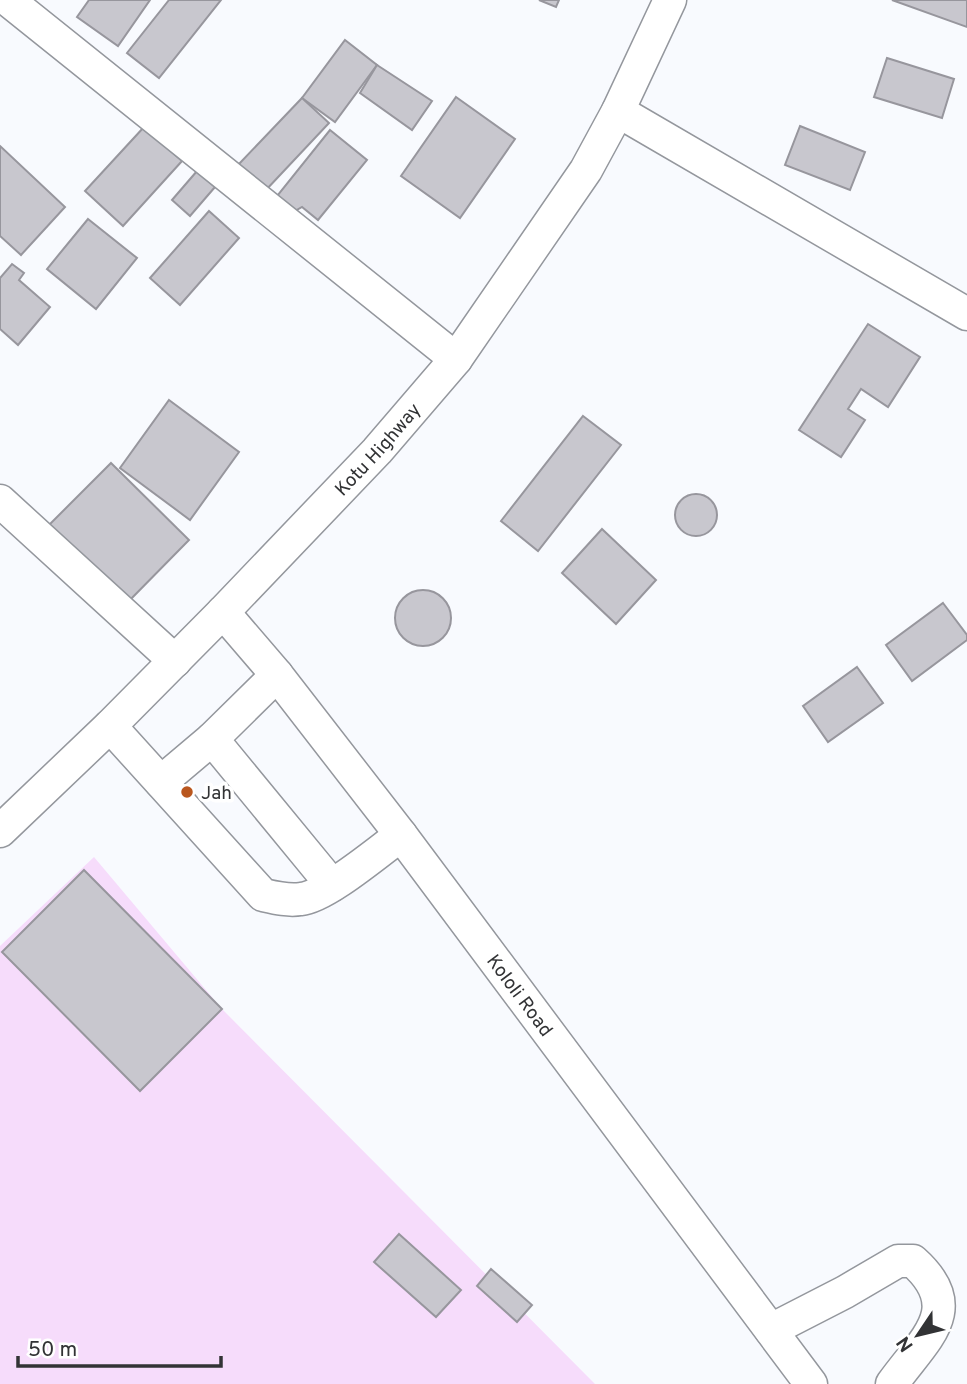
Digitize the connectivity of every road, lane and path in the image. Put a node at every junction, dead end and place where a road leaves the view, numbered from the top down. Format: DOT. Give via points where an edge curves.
graph roads {
  1 [pos="670,0"];
  2 [pos="26,6"];
  3 [pos="618,111"];
  4 [pos="967,314"];
  5 [pos="456,359"];
  6 [pos="0,501"];
  7 [pos="223,612"];
  8 [pos="174,661"];
  9 [pos="277,675"];
  10 [pos="110,726"];
  11 [pos="212,739"];
  12 [pos="161,782"];
  13 [pos="0,831"];
  14 [pos="401,835"];
  15 [pos="332,885"];
  16 [pos="771,1331"];
  17 [pos="811,1384"];
  18 [pos="892,1384"];
  1 -- 3 [label="street, Kotu Highway"];
  2 -- 5 [label="street"];
  3 -- 4 [label="street"];
  3 -- 5 [label="street, Kotu Highway" via="586,170"];
  5 -- 7 [label="street, Kotu Highway" via="377,451"];
  6 -- 8 [label="street"];
  7 -- 8 [label="street, Kotu Highway"];
  7 -- 9 [label="street, Kololi Road"];
  8 -- 10 [label="street, Kotu Highway"];
  9 -- 11 [label="street"];
  9 -- 14 [label="street, Kololi Road"];
  10 -- 12 [label="street"];
  10 -- 13 [label="street, Kotu Highway"];
  11 -- 12 [label="street"];
  11 -- 15 [label="street"];
  12 -- 15 [label="street" via="263,895 304,900"];
  14 -- 15 [label="street"];
  14 -- 16 [label="street, Kololi Road"];
  16 -- 17 [label="street, Kololi Road"];
  16 -- 18 [label="street" via="898,1261 913,1261 934,1282 942,1302 937,1325"];
}
